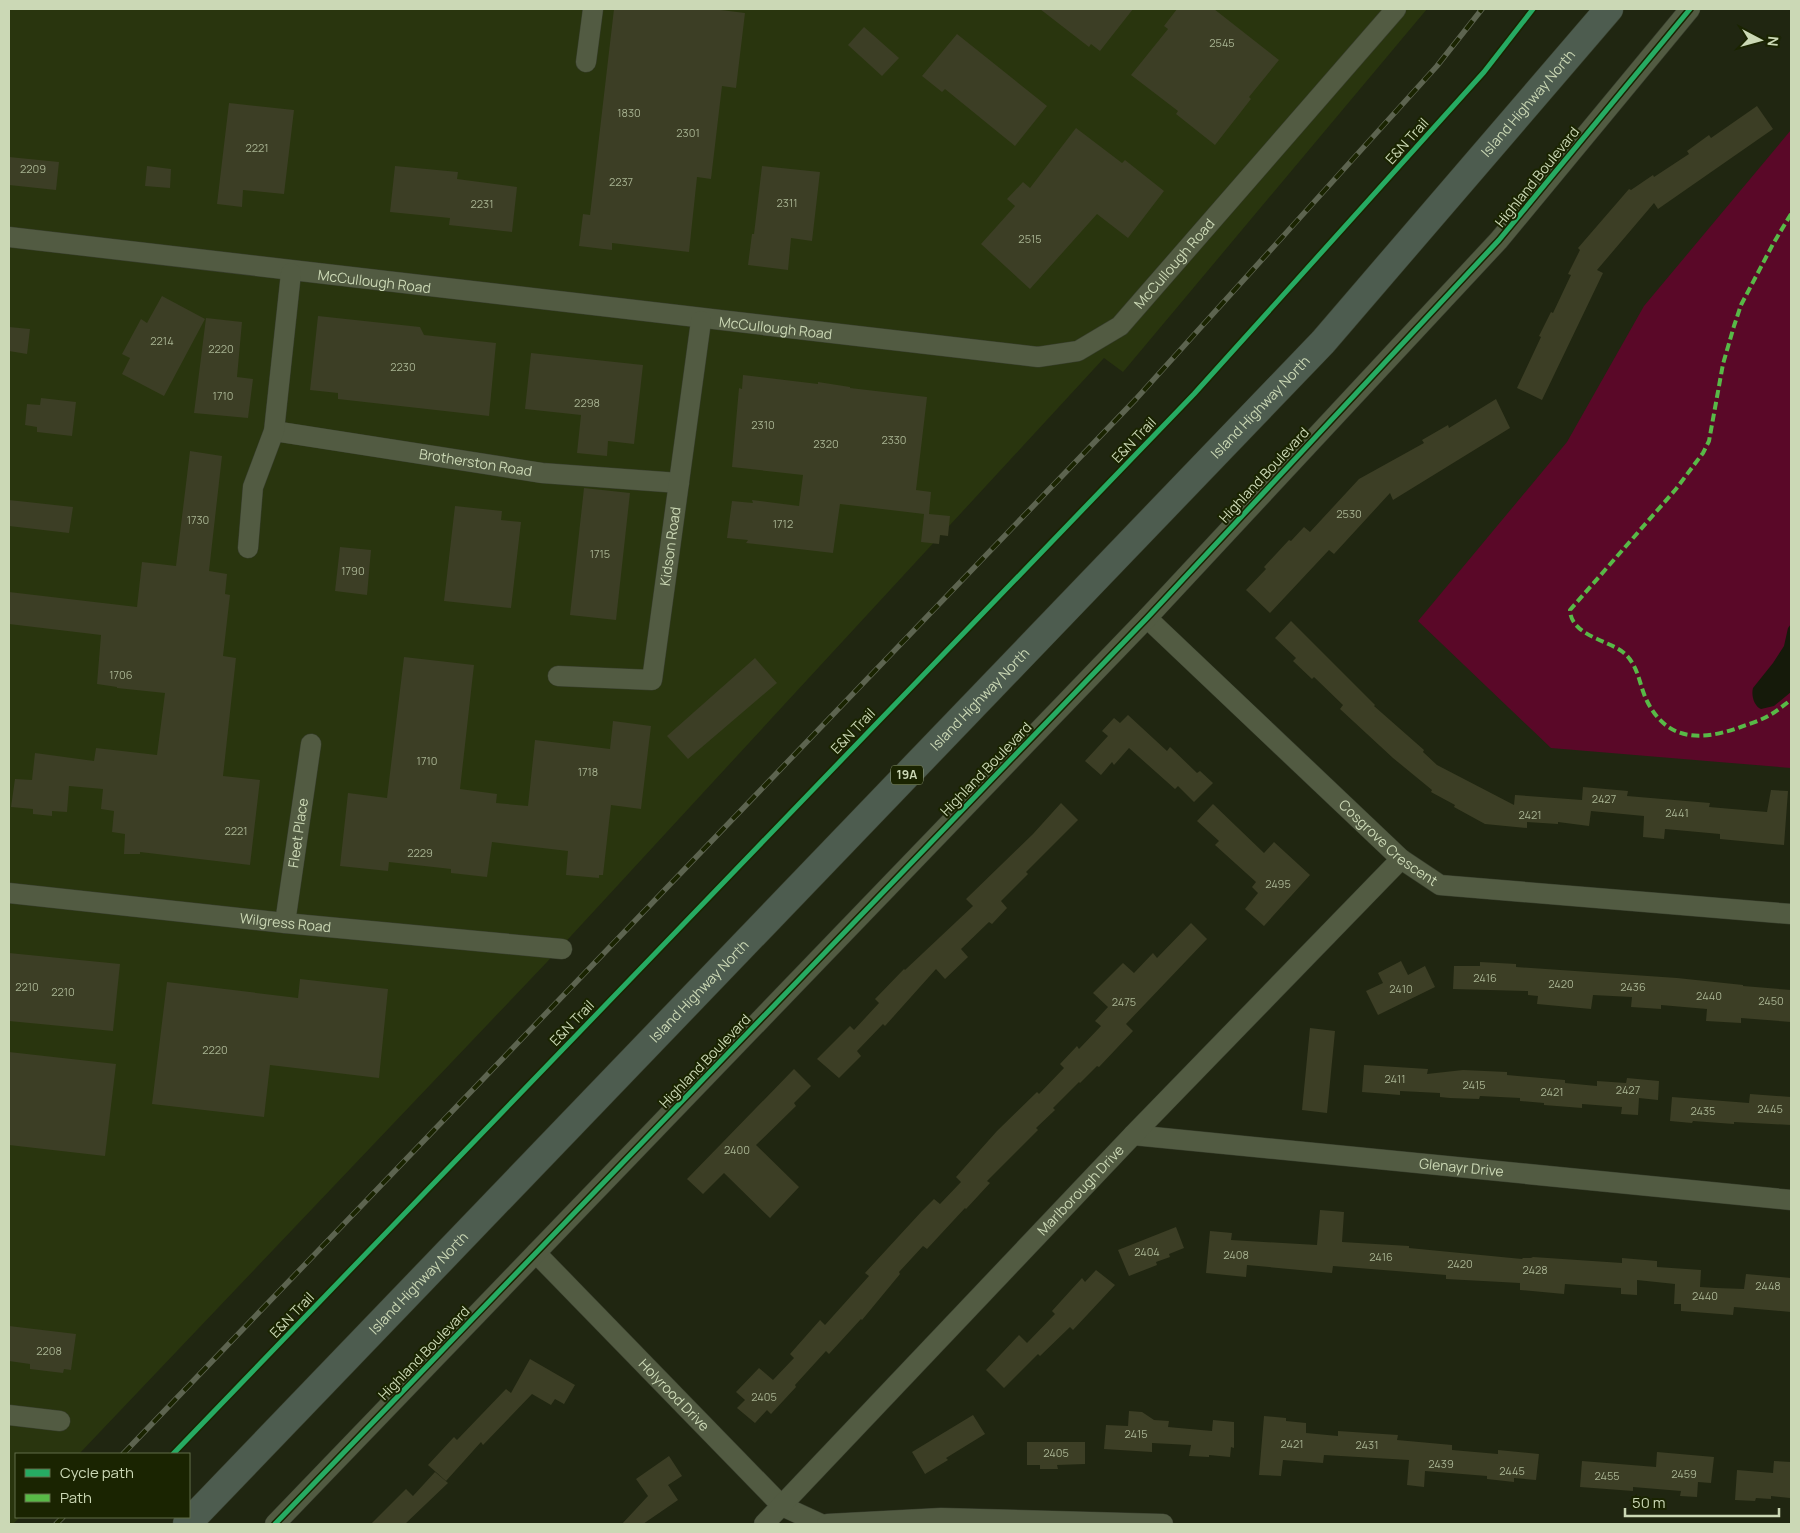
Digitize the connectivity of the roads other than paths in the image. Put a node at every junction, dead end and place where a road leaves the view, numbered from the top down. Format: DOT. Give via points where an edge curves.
graph roads {
  1 [pos="593,9"];
  2 [pos="1396,9"];
  3 [pos="1609,9"];
  4 [pos="1690,9"];
  5 [pos="586,62"];
  6 [pos="9,238"];
  7 [pos="291,273"];
  8 [pos="701,321"];
  9 [pos="274,431"];
  10 [pos="679,483"];
  11 [pos="248,548"];
  12 [pos="1147,618"];
  13 [pos="558,676"];
  14 [pos="311,744"];
  15 [pos="1401,859"];
  16 [pos="9,893"];
  17 [pos="1791,914"];
  18 [pos="285,923"];
  19 [pos="562,949"];
  20 [pos="1132,1136"];
  21 [pos="1791,1200"];
  22 [pos="536,1253"];
  23 [pos="9,1415"];
  24 [pos="60,1422"];
  25 [pos="782,1506"];
  26 [pos="186,1524"];
  27 [pos="275,1524"];
  28 [pos="764,1524"];
  29 [pos="821,1524"];
  30 [pos="827,1524"];
  31 [pos="1163,1524"];
  1 -- 5 [label="street"];
  2 -- 8 [label="street, McCullough Road" via="1120,326 1078,351 1038,357"];
  3 -- 26 [label="main road, Island Highway North / 19A" via="1323,342"];
  4 -- 12 [label="street, Highland Boulevard" via="1499,240"];
  6 -- 7 [label="street, McCullough Road"];
  7 -- 8 [label="street, McCullough Road"];
  7 -- 9 [label="street"];
  8 -- 10 [label="street, Kidson Road"];
  9 -- 10 [label="street, Brotherston Road" via="542,473"];
  9 -- 11 [label="street" via="253,487"];
  10 -- 13 [label="street, Kidson Road" via="652,680"];
  12 -- 15 [label="street, Cosgrove Crescent"];
  12 -- 22 [label="street, Highland Boulevard"];
  14 -- 18 [label="street, Fleet Place"];
  15 -- 17 [label="street, Cosgrove Crescent" via="1440,884"];
  15 -- 20 [label="street, Marlborough Drive"];
  16 -- 18 [label="street, Wilgress Road"];
  18 -- 19 [label="street, Wilgress Road"];
  20 -- 21 [label="street, Glenayr Drive"];
  20 -- 25 [label="street, Marlborough Drive"];
  22 -- 25 [label="street, Holyrood Drive"];
  22 -- 27 [label="street, Highland Boulevard"];
  23 -- 24 [label="street"];
  25 -- 28 [label="street, Marlborough Drive"];
  25 -- 29 [label="street, Holyrood Drive"];
  30 -- 31 [label="street" via="940,1518"];
}
